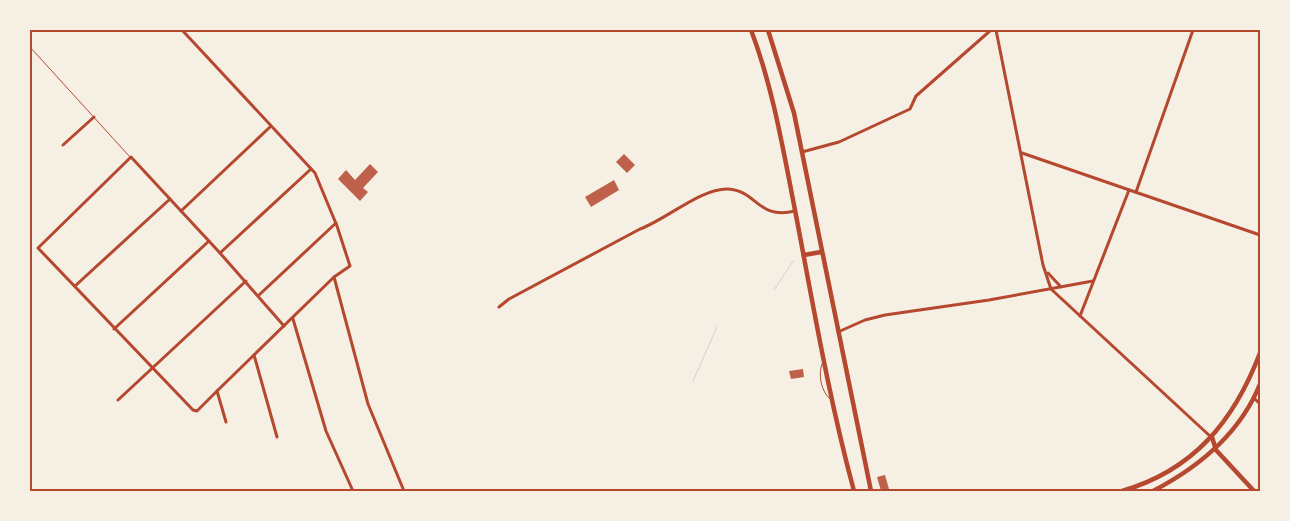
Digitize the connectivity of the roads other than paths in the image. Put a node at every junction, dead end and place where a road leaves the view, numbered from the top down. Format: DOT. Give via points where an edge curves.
graph roads {
  1 [pos="182,30"];
  2 [pos="751,30"];
  3 [pos="768,30"];
  4 [pos="991,30"];
  5 [pos="996,30"];
  6 [pos="1193,30"];
  7 [pos="30,47"];
  8 [pos="94,117"];
  9 [pos="270,127"];
  10 [pos="63,145"];
  11 [pos="802,152"];
  12 [pos="1021,153"];
  13 [pos="131,157"];
  14 [pos="311,169"];
  15 [pos="1129,190"];
  16 [pos="1136,192"];
  17 [pos="170,199"];
  18 [pos="181,211"];
  19 [pos="795,211"];
  20 [pos="336,223"];
  21 [pos="1260,235"];
  22 [pos="209,241"];
  23 [pos="822,252"];
  24 [pos="220,253"];
  25 [pos="804,255"];
  26 [pos="1048,272"];
  27 [pos="334,277"];
  28 [pos="1093,280"];
  29 [pos="246,281"];
  30 [pos="75,286"];
  31 [pos="1061,287"];
  32 [pos="1052,289"];
  33 [pos="259,295"];
  34 [pos="498,307"];
  35 [pos="1080,316"];
  36 [pos="293,319"];
  37 [pos="284,326"];
  38 [pos="114,328"];
  39 [pos="837,332"];
  40 [pos="1260,353"];
  41 [pos="254,355"];
  42 [pos="153,369"];
  43 [pos="1260,384"];
  44 [pos="217,391"];
  45 [pos="1254,398"];
  46 [pos="118,400"];
  47 [pos="1260,404"];
  48 [pos="226,422"];
  49 [pos="277,437"];
  50 [pos="1212,437"];
  51 [pos="1204,445"];
  52 [pos="1216,450"];
  53 [pos="870,490"];
  54 [pos="352,491"];
  55 [pos="404,491"];
  56 [pos="854,491"];
  57 [pos="1122,491"];
  58 [pos="1153,491"];
  59 [pos="1254,491"];
  1 -- 9 [label="street"];
  2 -- 19 [label="main road" via="770,89"];
  3 -- 11 [label="main road" via="786,84"];
  4 -- 11 [label="street" via="916,96 910,109 838,142"];
  5 -- 12 [label="street"];
  6 -- 16 [label="street"];
  7 -- 8 [label="lane"];
  8 -- 10 [label="street"];
  8 -- 13 [label="lane"];
  9 -- 14 [label="street"];
  9 -- 18 [label="street"];
  11 -- 23 [label="main road"];
  12 -- 15 [label="street"];
  12 -- 26 [label="street" via="1043,265"];
  13 -- 17 [label="street"];
  13 -- 30 [label="street" via="38,248"];
  14 -- 20 [label="street"];
  14 -- 24 [label="street"];
  15 -- 16 [label="street"];
  15 -- 28 [label="street"];
  16 -- 21 [label="street"];
  17 -- 18 [label="street"];
  17 -- 30 [label="street"];
  18 -- 22 [label="street"];
  19 -- 25 [label="main road"];
  19 -- 34 [label="street" via="774,213 734,190 709,191 659,222 640,229"];
  20 -- 27 [label="street" via="350,266"];
  20 -- 33 [label="street"];
  22 -- 24 [label="street"];
  22 -- 38 [label="street"];
  23 -- 25 [label="main road"];
  23 -- 39 [label="main road"];
  24 -- 29 [label="street"];
  25 -- 56 [label="main road" via="832,401"];
  26 -- 31 [label="street"];
  26 -- 32 [label="street"];
  27 -- 36 [label="street"];
  27 -- 55 [label="street" via="368,404"];
  28 -- 31 [label="street"];
  28 -- 35 [label="street"];
  29 -- 33 [label="street"];
  29 -- 42 [label="street"];
  30 -- 38 [label="street"];
  31 -- 32 [label="street"];
  32 -- 35 [label="street"];
  32 -- 39 [label="street" via="885,315"];
  33 -- 37 [label="street"];
  35 -- 50 [label="street"];
  36 -- 37 [label="street"];
  36 -- 54 [label="street" via="326,431"];
  37 -- 41 [label="street"];
  38 -- 42 [label="street"];
  39 -- 53 [label="main road"];
  40 -- 50 [label="main road" via="1236,405"];
  41 -- 44 [label="street"];
  41 -- 49 [label="street"];
  42 -- 44 [label="street" via="193,410 197,411"];
  42 -- 46 [label="street"];
  43 -- 45 [label="main road"];
  44 -- 48 [label="street"];
  45 -- 47 [label="street"];
  45 -- 52 [label="main road"];
  50 -- 51 [label="main road"];
  50 -- 52 [label="main road"];
  51 -- 52 [label="main road"];
  51 -- 57 [label="main road" via="1155,479"];
  52 -- 58 [label="main road"];
  52 -- 59 [label="main road"];
}
